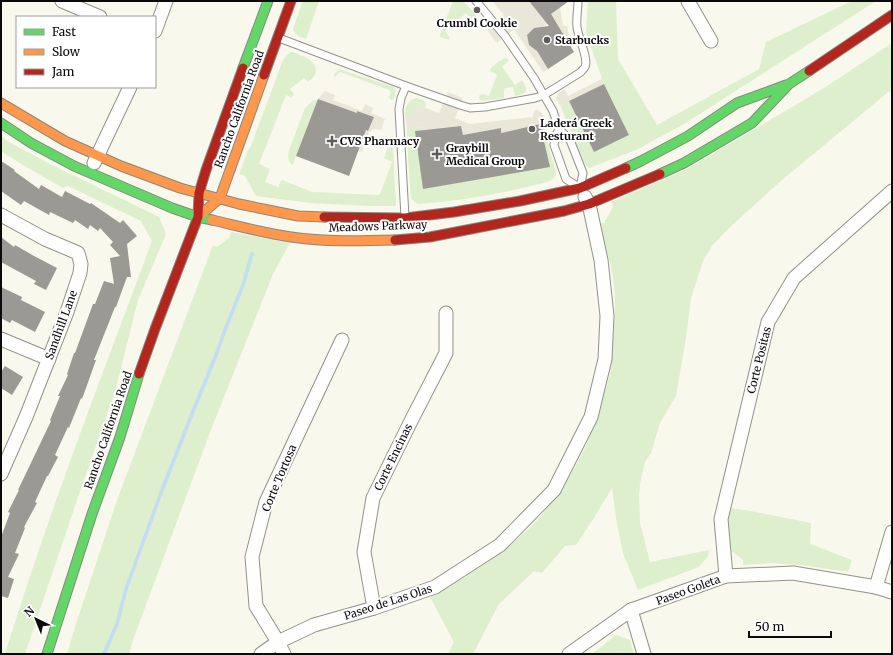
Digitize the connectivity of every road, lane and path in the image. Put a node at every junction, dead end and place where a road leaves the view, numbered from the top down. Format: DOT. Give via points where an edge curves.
graph roads {
  1 [pos="62,1"];
  2 [pos="166,1"];
  3 [pos="268,1"];
  4 [pos="291,1"];
  5 [pos="476,1"];
  6 [pos="578,1"];
  7 [pos="688,1"];
  8 [pos="892,15"];
  9 [pos="98,16"];
  10 [pos="156,28"];
  11 [pos="277,38"];
  12 [pos="711,41"];
  13 [pos="789,84"];
  14 [pos="406,86"];
  15 [pos="130,88"];
  16 [pos="544,95"];
  17 [pos="1,103"];
  18 [pos="1,123"];
  19 [pos="559,129"];
  20 [pos="97,156"];
  21 [pos="90,173"];
  22 [pos="580,188"];
  23 [pos="892,191"];
  24 [pos="198,193"];
  25 [pos="220,198"];
  26 [pos="589,204"];
  27 [pos="1,215"];
  28 [pos="198,217"];
  29 [pos="405,218"];
  30 [pos="446,313"];
  31 [pos="1,339"];
  32 [pos="342,340"];
  33 [pos="49,359"];
  34 [pos="2,466"];
  35 [pos="892,532"];
  36 [pos="726,576"];
  37 [pos="876,587"];
  38 [pos="892,592"];
  39 [pos="374,608"];
  40 [pos="630,610"];
  41 [pos="278,642"];
  42 [pos="47,654"];
  43 [pos="262,654"];
  44 [pos="284,654"];
  45 [pos="569,654"];
  46 [pos="644,654"];
  1 -- 9 [label="street"];
  2 -- 10 [label="street"];
  3 -- 24 [label="main road, Rancho California Road"];
  4 -- 11 [label="main road, Rancho California Road"];
  5 -- 16 [label="lane" via="510,43"];
  6 -- 16 [label="lane" via="577,25 586,57 585,67"];
  7 -- 12 [label="street"];
  8 -- 13 [label="main road, Meadows Parkway"];
  11 -- 14 [label="lane"];
  11 -- 25 [label="main road, Rancho California Road"];
  13 -- 22 [label="main road, Meadows Parkway" via="738,103 688,136 641,161"];
  13 -- 26 [label="main road, Meadows Parkway" via="752,123 718,144 684,164"];
  14 -- 16 [label="lane" via="470,108 485,108"];
  14 -- 29 [label="lane" via="399,109"];
  15 -- 20 [label="street"];
  16 -- 19 [label="lane"];
  17 -- 20 [label="main road, Meadows Parkway" via="65,141"];
  18 -- 21 [label="main road, Meadows Parkway" via="31,143"];
  19 -- 22 [label="lane" via="570,140 583,173"];
  19 -- 22 [label="lane" via="554,145 566,179"];
  20 -- 21 [label="street"];
  20 -- 24 [label="main road, Meadows Parkway"];
  21 -- 28 [label="main road, Meadows Parkway"];
  22 -- 26 [label="street, Paseo de Las Olas"];
  22 -- 29 [label="main road, Meadows Parkway" via="454,212"];
  23 -- 36 [label="street, Corte Positas" via="794,278 768,322 721,519"];
  24 -- 25 [label="main road, Meadows Parkway"];
  24 -- 28 [label="main road, Rancho California Road"];
  25 -- 28 [label="main road, Rancho California Road"];
  25 -- 29 [label="main road, Meadows Parkway" via="298,216"];
  26 -- 28 [label="main road, Meadows Parkway" via="438,236 399,240 316,240 290,237"];
  26 -- 39 [label="street, Paseo de Las Olas" via="601,260 607,316 605,359 591,417 554,490 500,545 435,587"];
  27 -- 33 [label="street, Sandhill Lane" via="45,240 78,253 80,258 80,273"];
  28 -- 42 [label="main road, Rancho California Road" via="137,380"];
  30 -- 39 [label="street, Corte Encinas" via="446,353 373,498 364,552"];
  31 -- 33 [label="street"];
  32 -- 41 [label="street, Corte Tortosa" via="266,502 252,558 256,606"];
  33 -- 34 [label="street, Sandhill Lane" via="26,417"];
  35 -- 37 [label="street"];
  36 -- 37 [label="street, Paseo Goleta" via="793,573"];
  36 -- 40 [label="street, Paseo Goleta"];
  37 -- 38 [label="street, Paseo Goleta"];
  39 -- 41 [label="street, Paseo de Las Olas" via="314,625"];
  40 -- 45 [label="street, Paseo Goleta"];
  40 -- 46 [label="street"];
  41 -- 43 [label="street, Paseo de Las Olas"];
  41 -- 44 [label="street, Corte Tortosa"];
}
